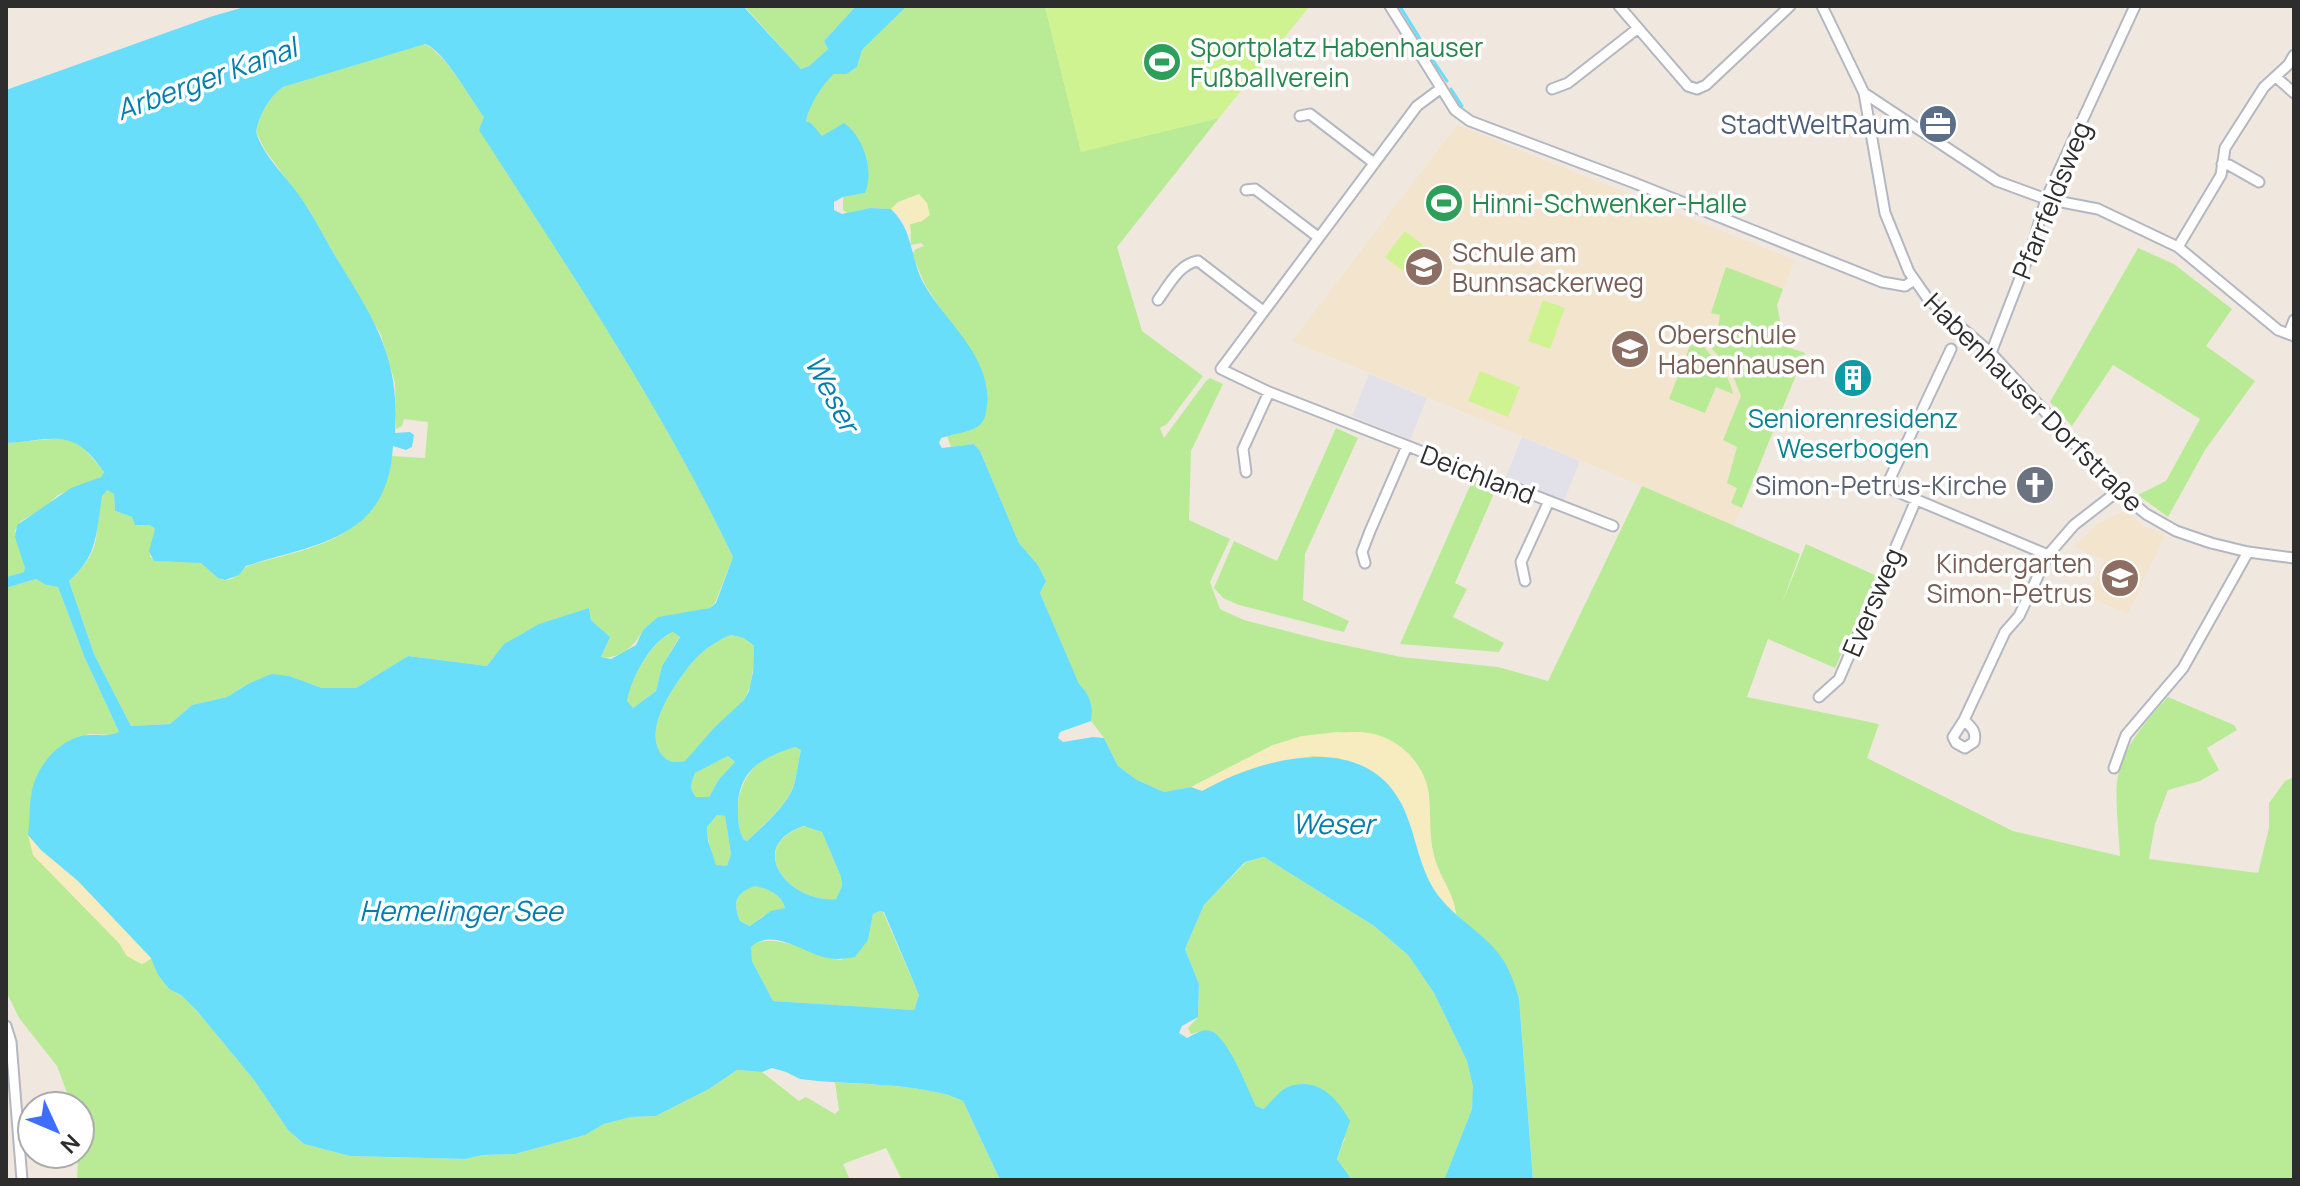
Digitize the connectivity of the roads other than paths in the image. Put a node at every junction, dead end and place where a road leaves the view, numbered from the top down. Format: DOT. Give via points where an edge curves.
graph roads {
  1 [pos="1390,6"];
  2 [pos="1619,6"];
  3 [pos="1790,6"];
  4 [pos="1822,6"];
  5 [pos="2135,6"];
  6 [pos="1637,29"];
  7 [pos="2294,55"];
  8 [pos="2276,77"];
  9 [pos="1440,89"];
  10 [pos="1552,89"];
  11 [pos="1864,93"];
  12 [pos="2294,93"];
  13 [pos="1300,116"];
  14 [pos="1374,163"];
  15 [pos="2222,164"];
  16 [pos="2259,182"];
  17 [pos="1246,190"];
  18 [pos="2046,199"];
  19 [pos="1318,237"];
  20 [pos="2178,247"];
  21 [pos="1914,280"];
  22 [pos="1158,300"];
  23 [pos="1263,311"];
  24 [pos="2294,320"];
  25 [pos="2292,334"];
  26 [pos="1951,349"];
  27 [pos="1991,353"];
  28 [pos="1269,392"];
  29 [pos="1407,446"];
  30 [pos="1246,472"];
  31 [pos="2118,491"];
  32 [pos="1916,500"];
  33 [pos="1549,501"];
  34 [pos="1613,526"];
  35 [pos="2248,552"];
  36 [pos="2048,555"];
  37 [pos="2294,558"];
  38 [pos="1365,563"];
  39 [pos="1525,581"];
  40 [pos="1819,697"];
  41 [pos="1964,720"];
  42 [pos="2114,768"];
  43 [pos="6,1026"];
  44 [pos="22,1180"];
  1 -- 9 [label="street"];
  2 -- 6 [label="street"];
  3 -- 6 [label="street" via="1697,89 1688,86"];
  4 -- 11 [label="street, Habenhauser Dorfstraße"];
  5 -- 18 [label="street, Pfarrfeldsweg"];
  6 -- 10 [label="street" via="1568,83"];
  7 -- 8 [label="street"];
  8 -- 12 [label="street"];
  8 -- 15 [label="street" via="2225,148"];
  9 -- 14 [label="street, Deichland" via="1417,106"];
  9 -- 21 [label="street" via="1470,121 1882,282 1905,286"];
  11 -- 18 [label="street" via="1971,166"];
  11 -- 21 [label="street, Habenhauser Dorfstraße" via="1885,213"];
  13 -- 14 [label="street" via="1310,114"];
  14 -- 19 [label="street, Deichland"];
  15 -- 16 [label="street"];
  15 -- 20 [label="street" via="2221,175"];
  17 -- 19 [label="street" via="1255,189"];
  18 -- 20 [label="street" via="2098,209"];
  18 -- 27 [label="street, Pfarrfeldsweg"];
  19 -- 23 [label="street, Deichland"];
  20 -- 25 [label="street" via="2278,330"];
  21 -- 27 [label="street, Habenhauser Dorfstraße" via="1928,299"];
  22 -- 23 [label="street" via="1181,269 1198,261"];
  23 -- 28 [label="street, Deichland" via="1221,369"];
  24 -- 25 [label="street"];
  26 -- 32 [label="street" via="1886,487"];
  27 -- 31 [label="street, Habenhauser Dorfstraße"];
  28 -- 29 [label="street, Deichland"];
  28 -- 30 [label="street" via="1243,449"];
  29 -- 33 [label="street, Deichland"];
  29 -- 38 [label="street, Deichland" via="1362,552"];
  31 -- 35 [label="street, Habenhauser Dorfstraße" via="2176,531"];
  31 -- 36 [label="street" via="2074,525"];
  32 -- 36 [label="street"];
  32 -- 40 [label="street, Eversweg" via="1839,679"];
  33 -- 34 [label="street, Deichland"];
  33 -- 39 [label="street, Deichland" via="1521,562"];
  35 -- 37 [label="street, Habenhauser Dorfstraße"];
  35 -- 42 [label="street" via="2183,668 2126,735"];
  36 -- 41 [label="street"];
  43 -- 44 [label="street"];
}
